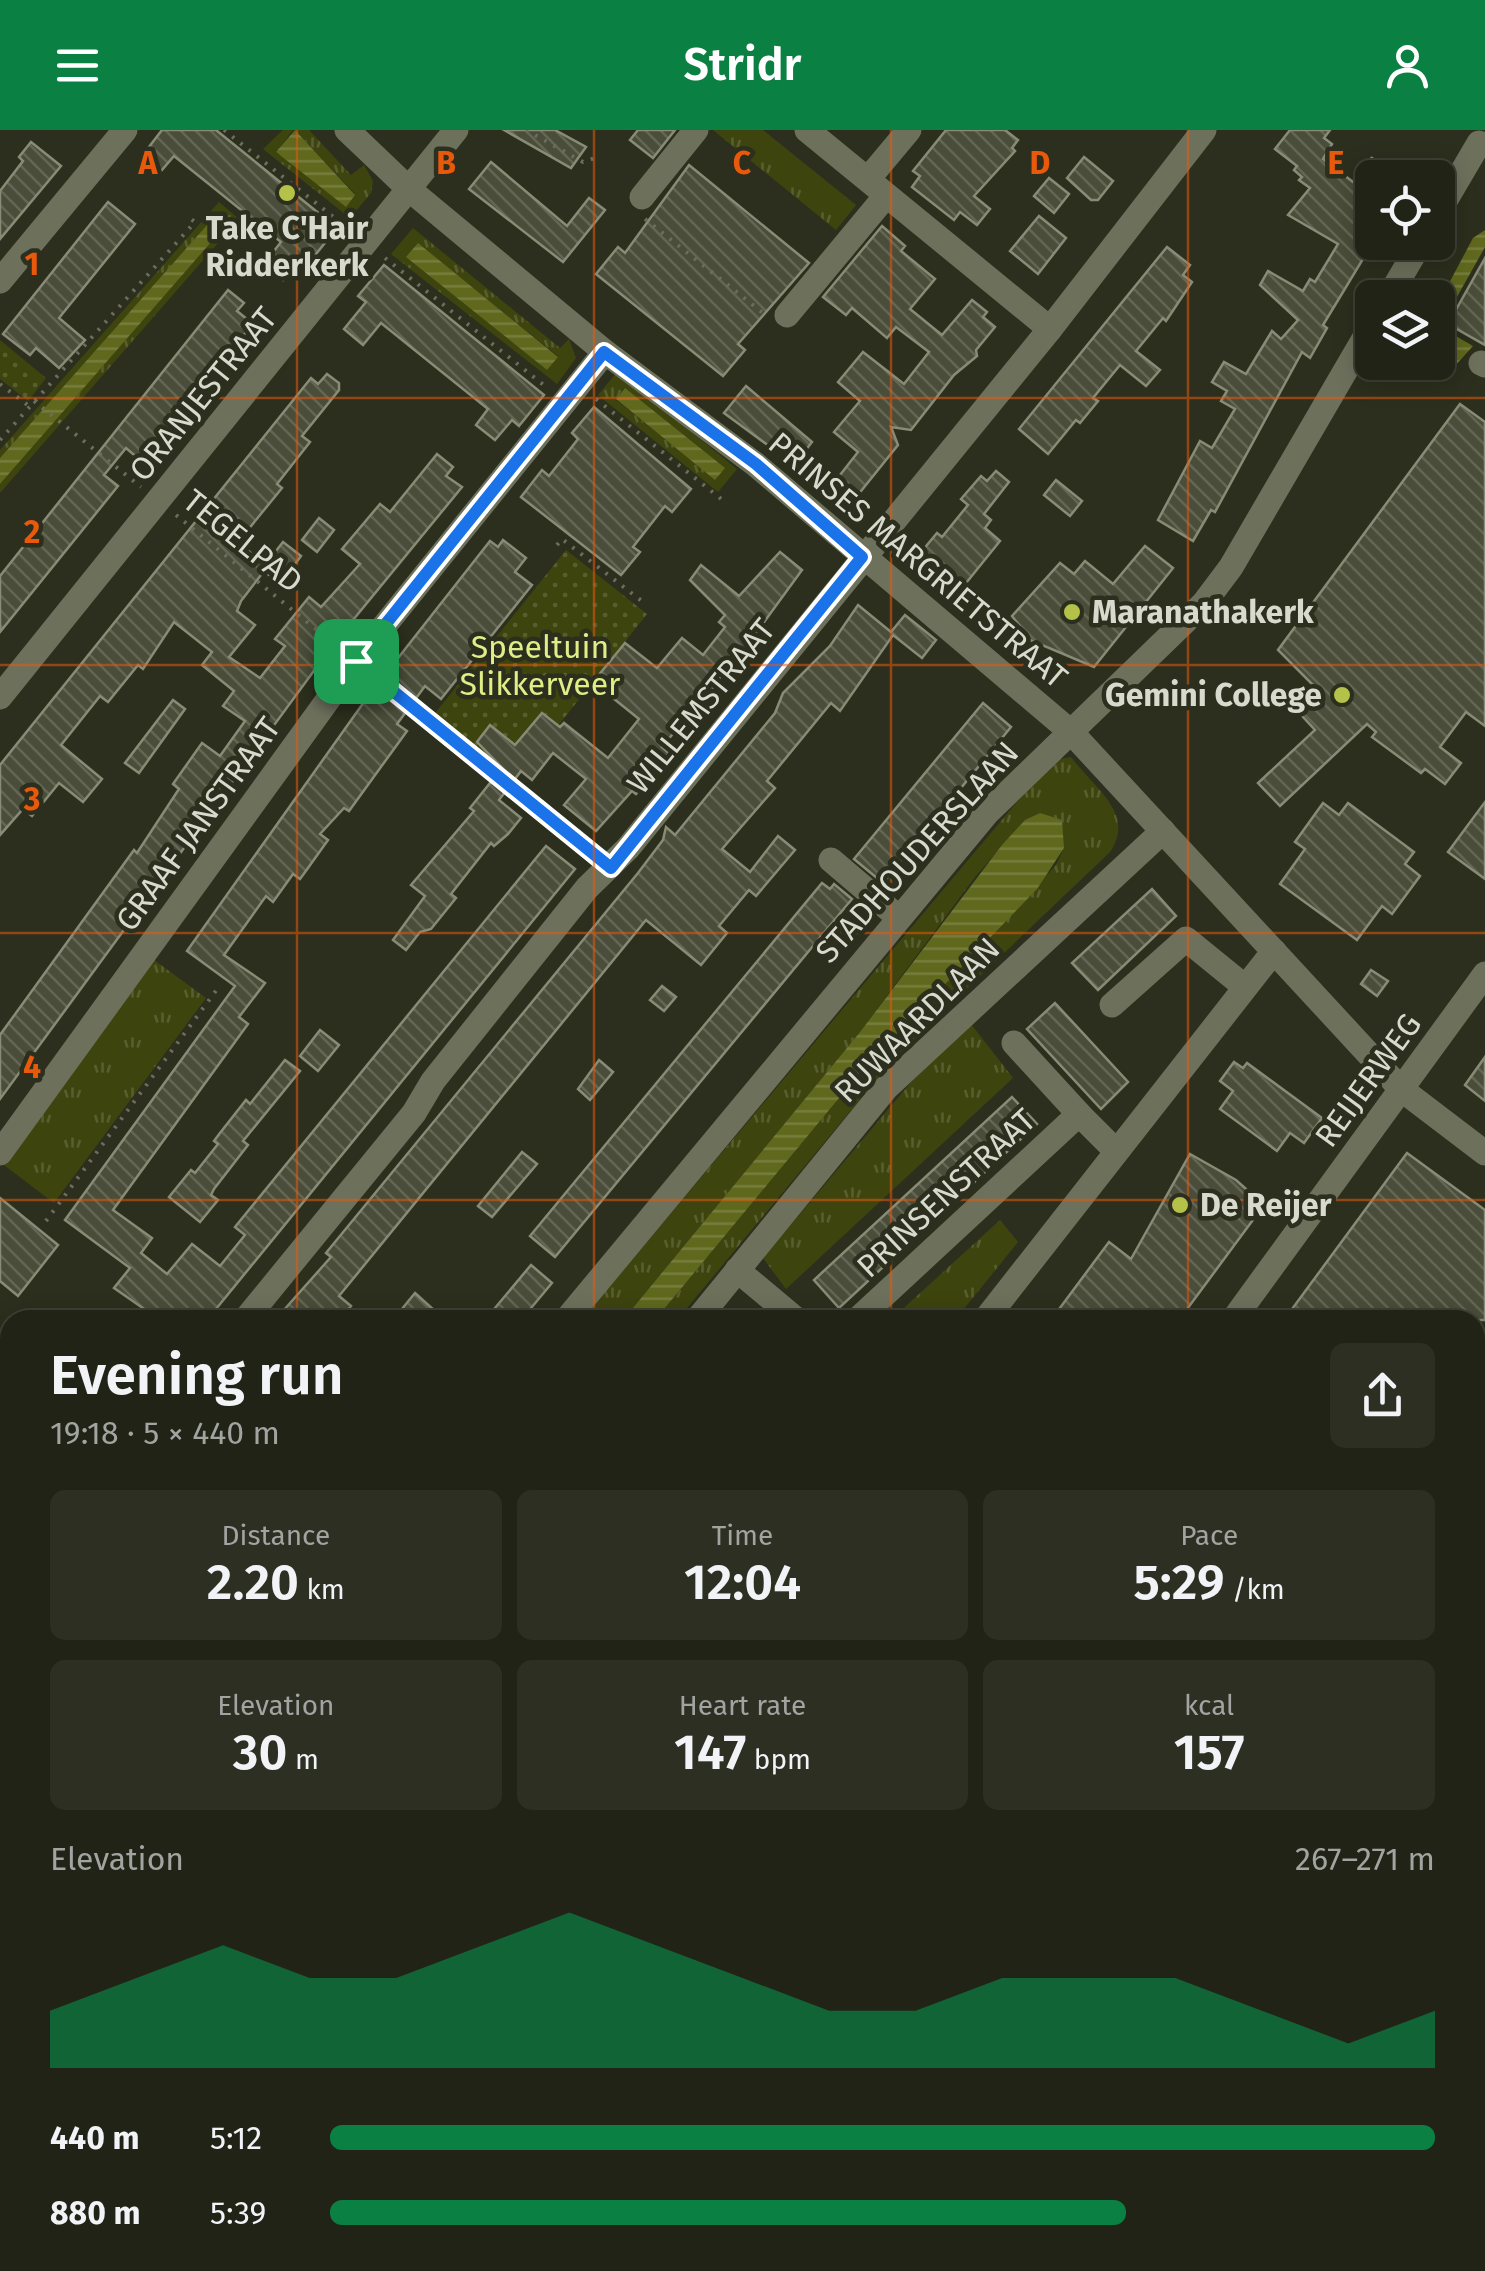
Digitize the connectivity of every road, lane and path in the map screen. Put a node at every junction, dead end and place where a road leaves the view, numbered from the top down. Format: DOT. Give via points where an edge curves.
graph roads {
  1 [pos="125,130"];
  2 [pos="224,130"];
  3 [pos="347,130"];
  4 [pos="456,130"];
  5 [pos="526,130"];
  6 [pos="696,130"];
  7 [pos="807,130"];
  8 [pos="909,130"];
  9 [pos="1204,130"];
  10 [pos="1455,130"];
  11 [pos="1482,145"];
  12 [pos="596,158"];
  13 [pos="1455,187"];
  14 [pos="876,188"];
  15 [pos="410,190"];
  16 [pos="637,203"];
  17 [pos="191,219"];
  18 [pos="367,243"];
  19 [pos="0,281"];
  20 [pos="775,314"];
  21 [pos="1050,329"];
  22 [pos="604,352"];
  23 [pos="1355,354"];
  24 [pos="0,384"];
  25 [pos="572,393"];
  26 [pos="34,401"];
  27 [pos="29,406"];
  28 [pos="0,440"];
  29 [pos="158,502"];
  30 [pos="724,502"];
  31 [pos="556,545"];
  32 [pos="862,557"];
  33 [pos="644,602"];
  34 [pos="356,661"];
  35 [pos="0,697"];
  36 [pos="1072,732"];
  37 [pos="1163,831"];
  38 [pos="831,860"];
  39 [pos="611,868"];
  40 [pos="898,916"];
  41 [pos="1274,952"];
  42 [pos="1485,974"];
  43 [pos="1244,987"];
  44 [pos="218,988"];
  45 [pos="1112,1005"];
  46 [pos="1014,1043"];
  47 [pos="1401,1089"];
  48 [pos="1079,1114"];
  49 [pos="1116,1152"];
  50 [pos="0,1153"];
  51 [pos="1485,1153"];
  52 [pos="46,1221"];
  53 [pos="737,1270"];
  54 [pos="253,1310"];
  55 [pos="574,1310"];
  56 [pos="704,1310"];
  57 [pos="785,1310"];
  58 [pos="869,1310"];
  59 [pos="993,1310"];
  60 [pos="1239,1310"];
  1 -- 19 [label="street"];
  2 -- 18 [label="path"];
  3 -- 15 [label="street, PRINSES MARGRIETSTRAAT"];
  4 -- 15 [label="street, ORANJESTRAAT"];
  5 -- 12 [label="path" via="583,162"];
  6 -- 16 [label="street"];
  7 -- 14 [label="street"];
  8 -- 14 [label="street"];
  9 -- 21 [label="street, WILLEMSTRAAT"];
  10 -- 11 [label="street"];
  11 -- 13 [label="street"];
  14 -- 20 [label="street"];
  14 -- 21 [label="street"];
  15 -- 18 [label="street, ORANJESTRAAT"];
  15 -- 22 [label="street, PRINSES MARGRIETSTRAAT"];
  16 -- 20 [label="path"];
  17 -- 26 [label="path" via="196,222"];
  18 -- 25 [label="path"];
  18 -- 29 [label="street, ORANJESTRAAT"];
  21 -- 32 [label="street, WILLEMSTRAAT"];
  22 -- 25 [label="street, GRAAF JANSTRAAT"];
  22 -- 32 [label="street, PRINSES MARGRIETSTRAAT" via="756,464"];
  23 -- 36 [label="street, STADHOUDERSLAAN" via="1231,567"];
  24 -- 27 [label="path"];
  25 -- 30 [label="path"];
  25 -- 34 [label="street, GRAAF JANSTRAAT"];
  26 -- 27 [label="path"];
  26 -- 29 [label="path, TEGELPAD"];
  27 -- 28 [label="path"];
  29 -- 34 [label="path, TEGELPAD"];
  29 -- 35 [label="street, ORANJESTRAAT"];
  31 -- 33 [label="path" via="562,539"];
  32 -- 36 [label="street, PRINSES MARGRIETSTRAAT"];
  32 -- 39 [label="street, WILLEMSTRAAT"];
  34 -- 39 [label="path, TEGELPAD"];
  34 -- 50 [label="street, GRAAF JANSTRAAT"];
  36 -- 37 [label="street, PRINSES MARGRIETSTRAAT"];
  36 -- 40 [label="street, STADHOUDERSLAAN" via="987,812"];
  37 -- 41 [label="street, PRINSES MARGRIETSTRAAT"];
  37 -- 53 [label="street, RUWAARDLAAN" via="886,1088"];
  38 -- 40 [label="street"];
  39 -- 54 [label="street, WILLEMSTRAAT" via="587,888"];
  40 -- 55 [label="street, STADHOUDERSLAAN"];
  41 -- 43 [label="street"];
  41 -- 47 [label="street, PRINSES MARGRIETSTRAAT"];
  42 -- 47 [label="street, REIJERWEG"];
  43 -- 45 [label="street" via="1186,939"];
  43 -- 49 [label="street"];
  44 -- 52 [label="path"];
  46 -- 48 [label="street, PRINSENSTRAAT"];
  47 -- 51 [label="street, PRINSES MARGRIETSTRAAT"];
  47 -- 60 [label="street, REIJERWEG"];
  48 -- 49 [label="street, PRINSENSTRAAT"];
  48 -- 58 [label="street, PRINSENSTRAAT"];
  49 -- 59 [label="street"];
  53 -- 56 [label="street, RUWAARDLAAN"];
  53 -- 57 [label="street"];
}
